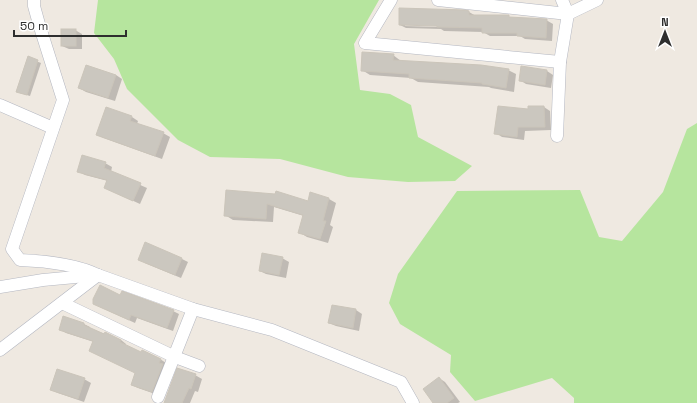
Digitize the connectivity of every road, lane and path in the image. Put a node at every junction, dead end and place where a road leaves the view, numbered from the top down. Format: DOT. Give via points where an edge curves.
graph roads {
  1 [pos="34,0"];
  2 [pos="391,0"];
  3 [pos="438,0"];
  4 [pos="562,0"];
  5 [pos="597,0"];
  6 [pos="568,14"];
  7 [pos="560,62"];
  8 [pos="0,105"];
  9 [pos="54,128"];
  10 [pos="557,136"];
  11 [pos="98,275"];
  12 [pos="0,286"];
  13 [pos="62,303"];
  14 [pos="193,309"];
  15 [pos="0,350"];
  16 [pos="175,357"];
  17 [pos="199,366"];
  18 [pos="158,398"];
  19 [pos="413,403"];
  1 -- 9 [label="street" via="63,100"];
  2 -- 7 [label="street" via="365,43"];
  3 -- 6 [label="street"];
  4 -- 6 [label="street"];
  5 -- 6 [label="street"];
  6 -- 7 [label="street"];
  7 -- 10 [label="street"];
  8 -- 9 [label="street"];
  9 -- 11 [label="street" via="12,249 20,260 86,269"];
  11 -- 12 [label="street"];
  11 -- 13 [label="street"];
  11 -- 14 [label="street"];
  13 -- 15 [label="street"];
  13 -- 16 [label="street"];
  14 -- 16 [label="street"];
  14 -- 19 [label="street" via="272,330 401,382"];
  16 -- 17 [label="street"];
  16 -- 18 [label="street"];
}
